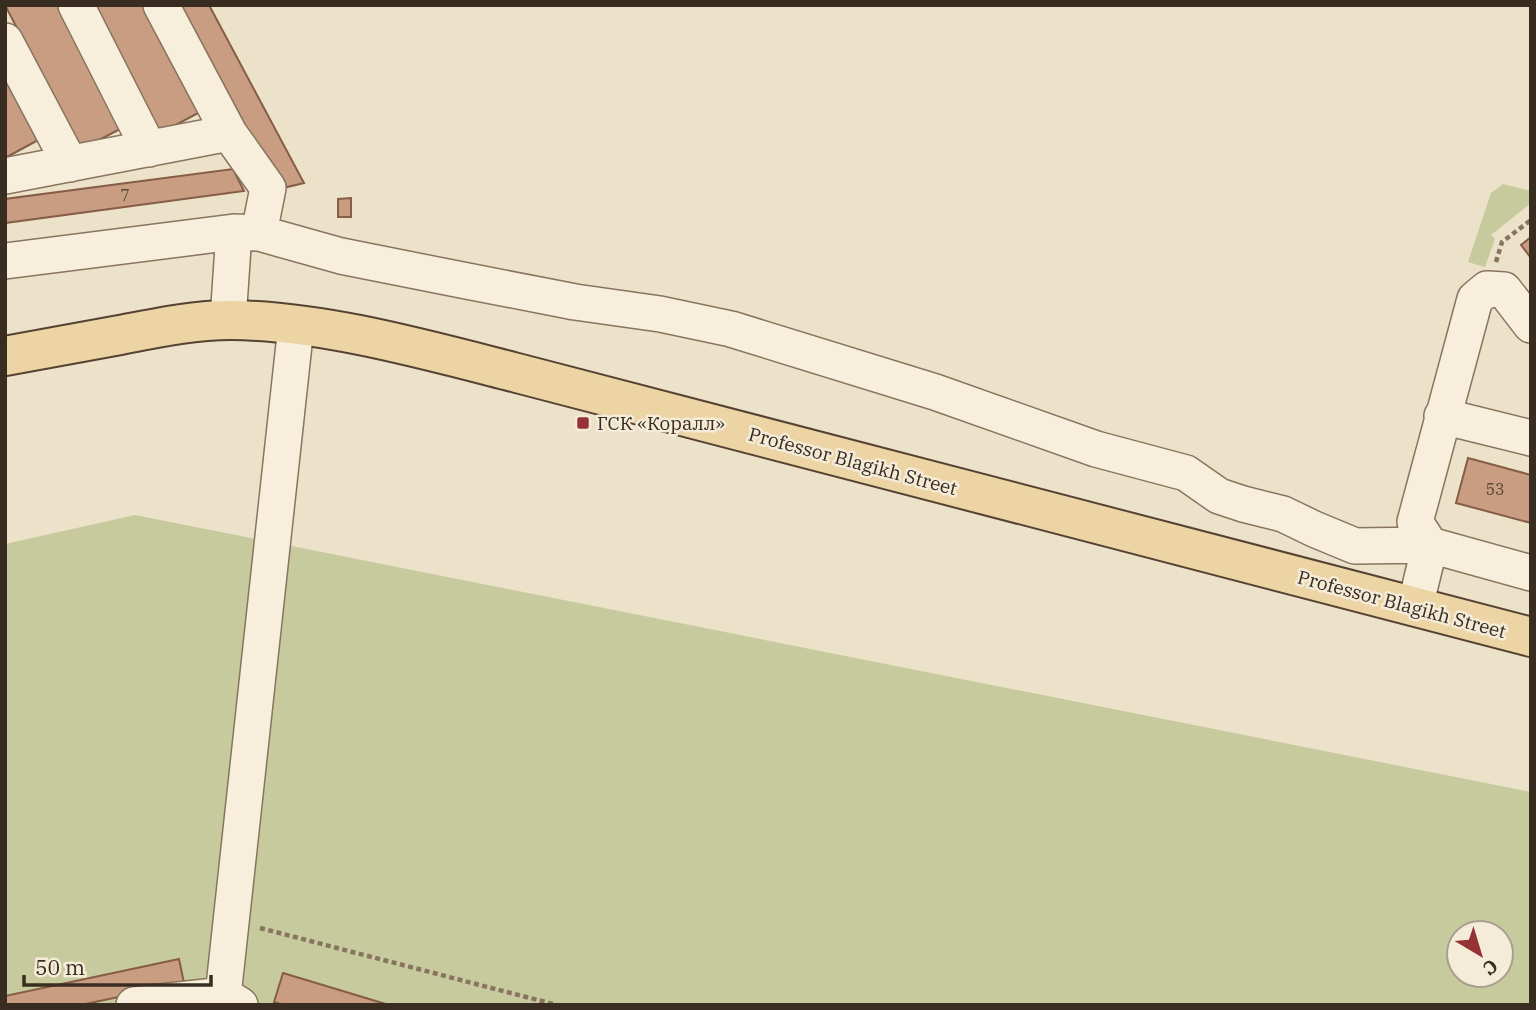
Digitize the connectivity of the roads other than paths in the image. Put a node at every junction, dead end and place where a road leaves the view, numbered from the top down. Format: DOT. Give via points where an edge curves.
graph roads {
  1 [pos="76,5"];
  2 [pos="161,5"];
  3 [pos="5,41"];
  4 [pos="229,133"];
  5 [pos="149,149"];
  6 [pos="70,163"];
  7 [pos="5,176"];
  8 [pos="247,232"];
  9 [pos="5,261"];
  10 [pos="228,320"];
  11 [pos="1531,325"];
  12 [pos="296,326"];
  13 [pos="5,356"];
  14 [pos="1442,416"];
  15 [pos="1531,438"];
  16 [pos="1430,545"];
  17 [pos="1531,573"];
  18 [pos="1415,607"];
  19 [pos="1531,638"];
  20 [pos="229,1002"];
  21 [pos="144,1004"];
  1 -- 5 [label="lane"];
  2 -- 4 [label="lane"];
  3 -- 6 [label="lane"];
  4 -- 5 [label="lane"];
  4 -- 8 [label="lane" via="268,188"];
  5 -- 6 [label="lane"];
  6 -- 7 [label="lane"];
  8 -- 9 [label="lane"];
  8 -- 10 [label="lane"];
  8 -- 16 [label="lane" via="341,256 732,329 935,392 1096,449 1186,473 1219,496 1283,514 1355,546"];
  10 -- 12 [label="main road, Professor Blagikh Street"];
  10 -- 13 [label="main road, Professor Blagikh Street"];
  11 -- 14 [label="lane" via="1504,290 1487,289 1475,299"];
  12 -- 18 [label="main road, Professor Blagikh Street" via="447,355"];
  12 -- 20 [label="lane" via="233,921"];
  14 -- 15 [label="lane"];
  14 -- 16 [label="lane" via="1415,522"];
  16 -- 17 [label="lane"];
  16 -- 18 [label="lane"];
  18 -- 19 [label="main road, Professor Blagikh Street"];
  20 -- 21 [label="lane"];
}
